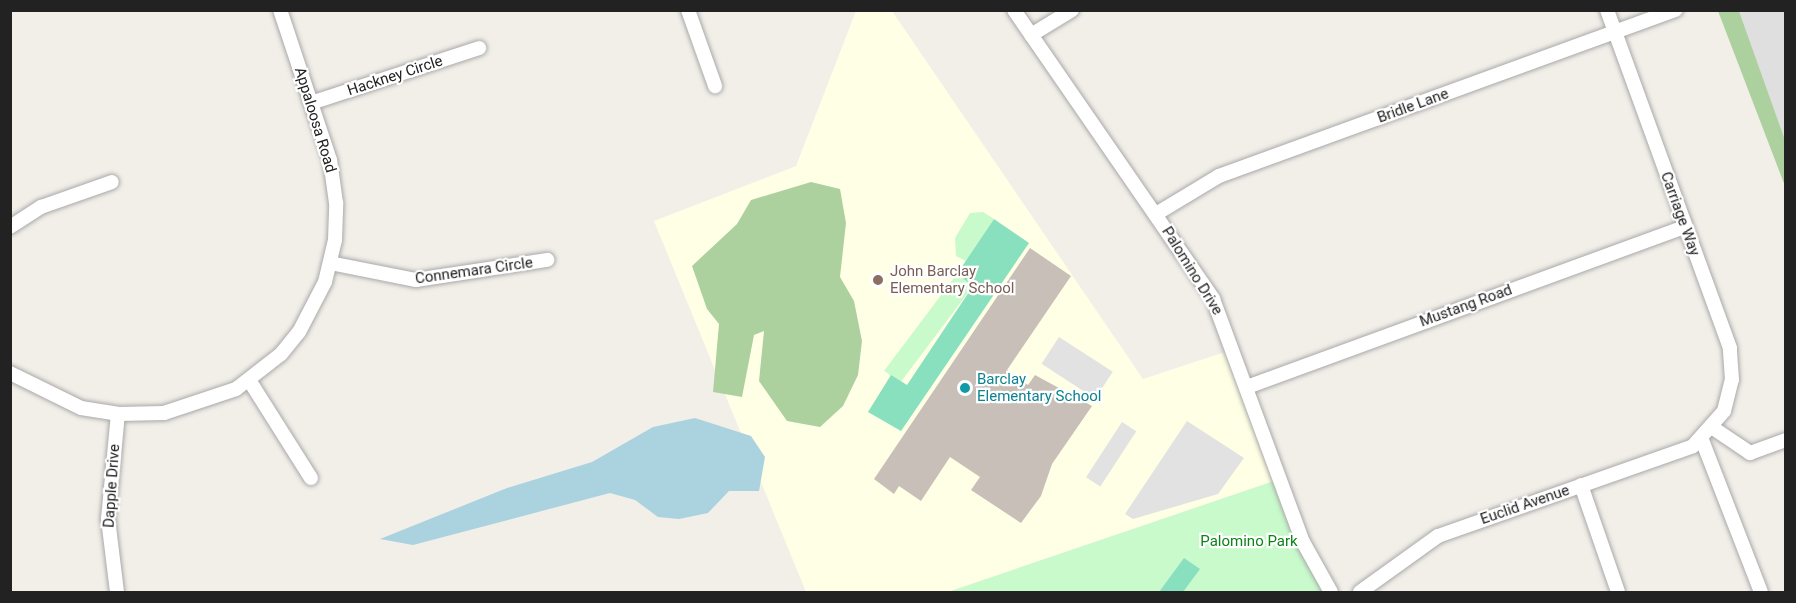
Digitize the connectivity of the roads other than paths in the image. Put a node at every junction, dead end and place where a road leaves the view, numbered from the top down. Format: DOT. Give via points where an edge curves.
graph roads {
  1 [pos="280,10"];
  2 [pos="688,10"];
  3 [pos="1014,10"];
  4 [pos="1072,10"];
  5 [pos="1607,10"];
  6 [pos="1676,10"];
  7 [pos="1615,32"];
  8 [pos="1031,35"];
  9 [pos="479,48"];
  10 [pos="715,86"];
  11 [pos="311,103"];
  12 [pos="112,182"];
  13 [pos="1156,214"];
  14 [pos="10,227"];
  15 [pos="1685,227"];
  16 [pos="547,260"];
  17 [pos="330,263"];
  18 [pos="10,373"];
  19 [pos="249,380"];
  20 [pos="1247,387"];
  21 [pos="118,414"];
  22 [pos="1716,423"];
  23 [pos="1702,440"];
  24 [pos="1785,440"];
  25 [pos="311,478"];
  26 [pos="1581,485"];
  27 [pos="117,592"];
  28 [pos="1331,592"];
  29 [pos="1360,592"];
  30 [pos="1618,592"];
  31 [pos="1761,592"];
  1 -- 11 [label="street, Appaloosa Road"];
  2 -- 10 [label="street"];
  3 -- 8 [label="street, Palomino Drive"];
  4 -- 8 [label="street"];
  5 -- 7 [label="street, Carriage Way"];
  6 -- 7 [label="street, Bridle Lane"];
  7 -- 13 [label="street, Bridle Lane" via="1219,176"];
  7 -- 15 [label="street, Carriage Way"];
  8 -- 13 [label="street, Palomino Drive"];
  9 -- 11 [label="street, Hackney Circle"];
  11 -- 17 [label="street, Appaloosa Road" via="330,160 336,203"];
  12 -- 14 [label="street" via="41,207"];
  13 -- 20 [label="street, Palomino Drive" via="1213,299"];
  15 -- 20 [label="street, Mustang Road"];
  15 -- 22 [label="street, Carriage Way" via="1732,361 1730,393"];
  16 -- 17 [label="street, Connemara Circle" via="416,280"];
  17 -- 19 [label="street, Appaloosa Road" via="320,296 299,332"];
  18 -- 21 [label="street, Appaloosa Road" via="68,403"];
  19 -- 21 [label="street, Appaloosa Road" via="210,401 178,411"];
  19 -- 25 [label="street"];
  20 -- 28 [label="street, Palomino Drive" via="1303,542"];
  21 -- 27 [label="street, Dapple Drive" via="108,519"];
  22 -- 23 [label="street, Euclid Avenue"];
  22 -- 24 [label="street" via="1750,453"];
  23 -- 26 [label="street, Euclid Avenue"];
  23 -- 31 [label="street"];
  26 -- 29 [label="street, Euclid Avenue" via="1438,536"];
  26 -- 30 [label="street"];
}
